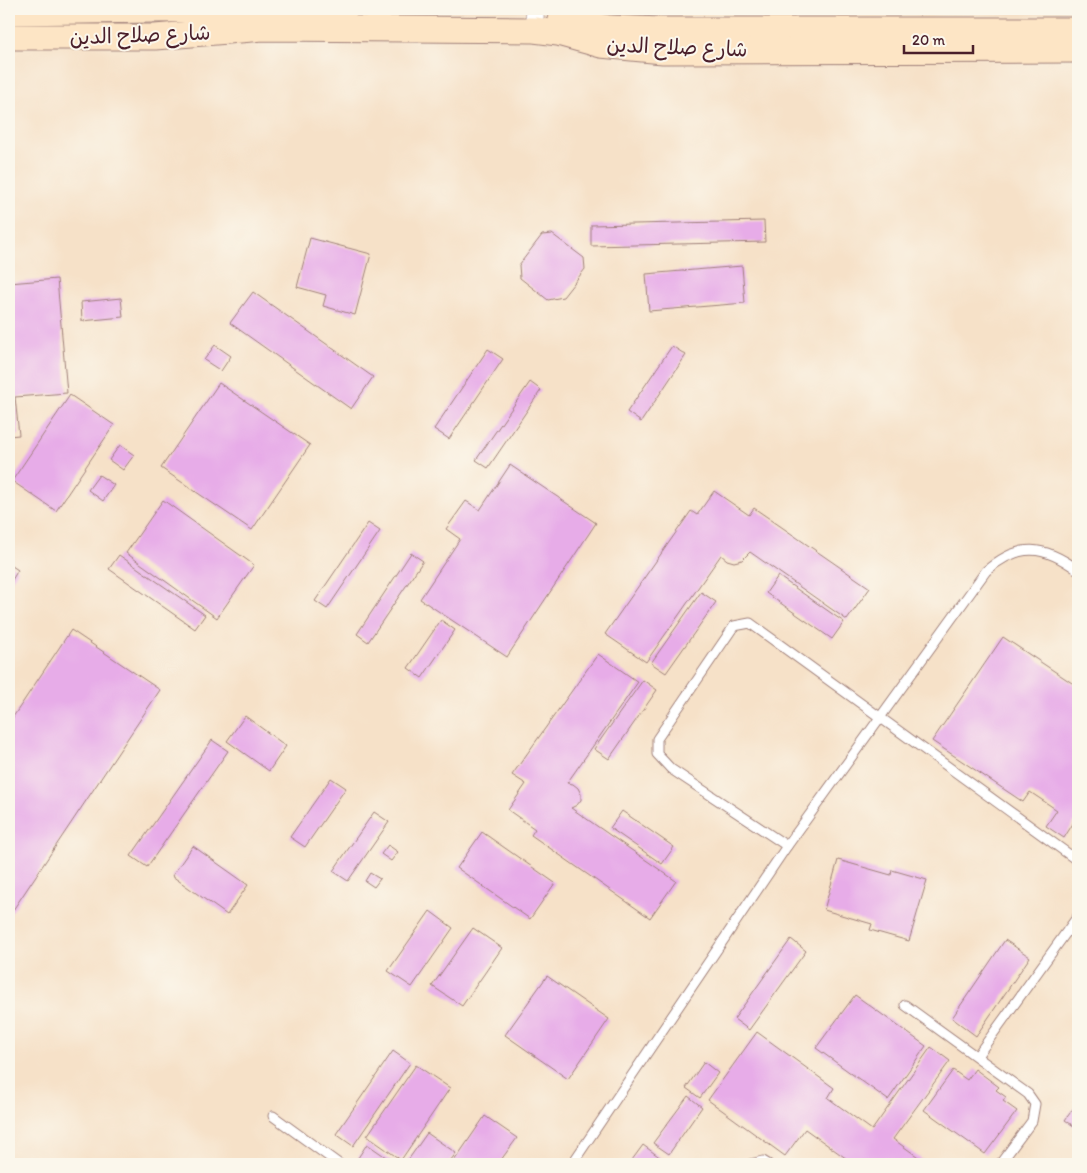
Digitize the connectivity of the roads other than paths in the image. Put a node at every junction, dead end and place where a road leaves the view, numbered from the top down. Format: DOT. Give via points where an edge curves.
graph roads {
  1 [pos="9,12"];
  2 [pos="535,18"];
  3 [pos="1078,30"];
  4 [pos="9,37"];
  5 [pos="1078,50"];
  6 [pos="1078,570"];
  7 [pos="879,717"];
  8 [pos="787,846"];
  9 [pos="1078,861"];
  10 [pos="1078,916"];
  11 [pos="905,1005"];
  12 [pos="977,1056"];
  13 [pos="272,1116"];
  14 [pos="339,1164"];
  15 [pos="572,1164"];
  16 [pos="750,1164"];
  17 [pos="768,1164"];
  18 [pos="1000,1164"];
  1 -- 2 [label="street, شارع صلاح الدين" via="229,9"];
  2 -- 3 [label="street, شارع صلاح الدين" via="631,30"];
  2 -- 4 [label="street, شارع صلاح الدين" via="263,28 155,38"];
  2 -- 5 [label="street, شارع صلاح الدين" via="558,33 601,45 663,50"];
  6 -- 7 [label="lane" via="1051,554 1033,549 1000,559 986,571"];
  7 -- 8 [label="lane"];
  7 -- 8 [label="lane" via="750,623 734,626 657,739 657,754 671,769"];
  7 -- 9 [label="lane"];
  8 -- 15 [label="lane"];
  10 -- 12 [label="lane"];
  11 -- 12 [label="lane"];
  12 -- 18 [label="lane" via="1028,1094 1035,1104 1032,1121"];
  13 -- 14 [label="lane"];
  16 -- 17 [label="lane" via="763,1160"];
}
